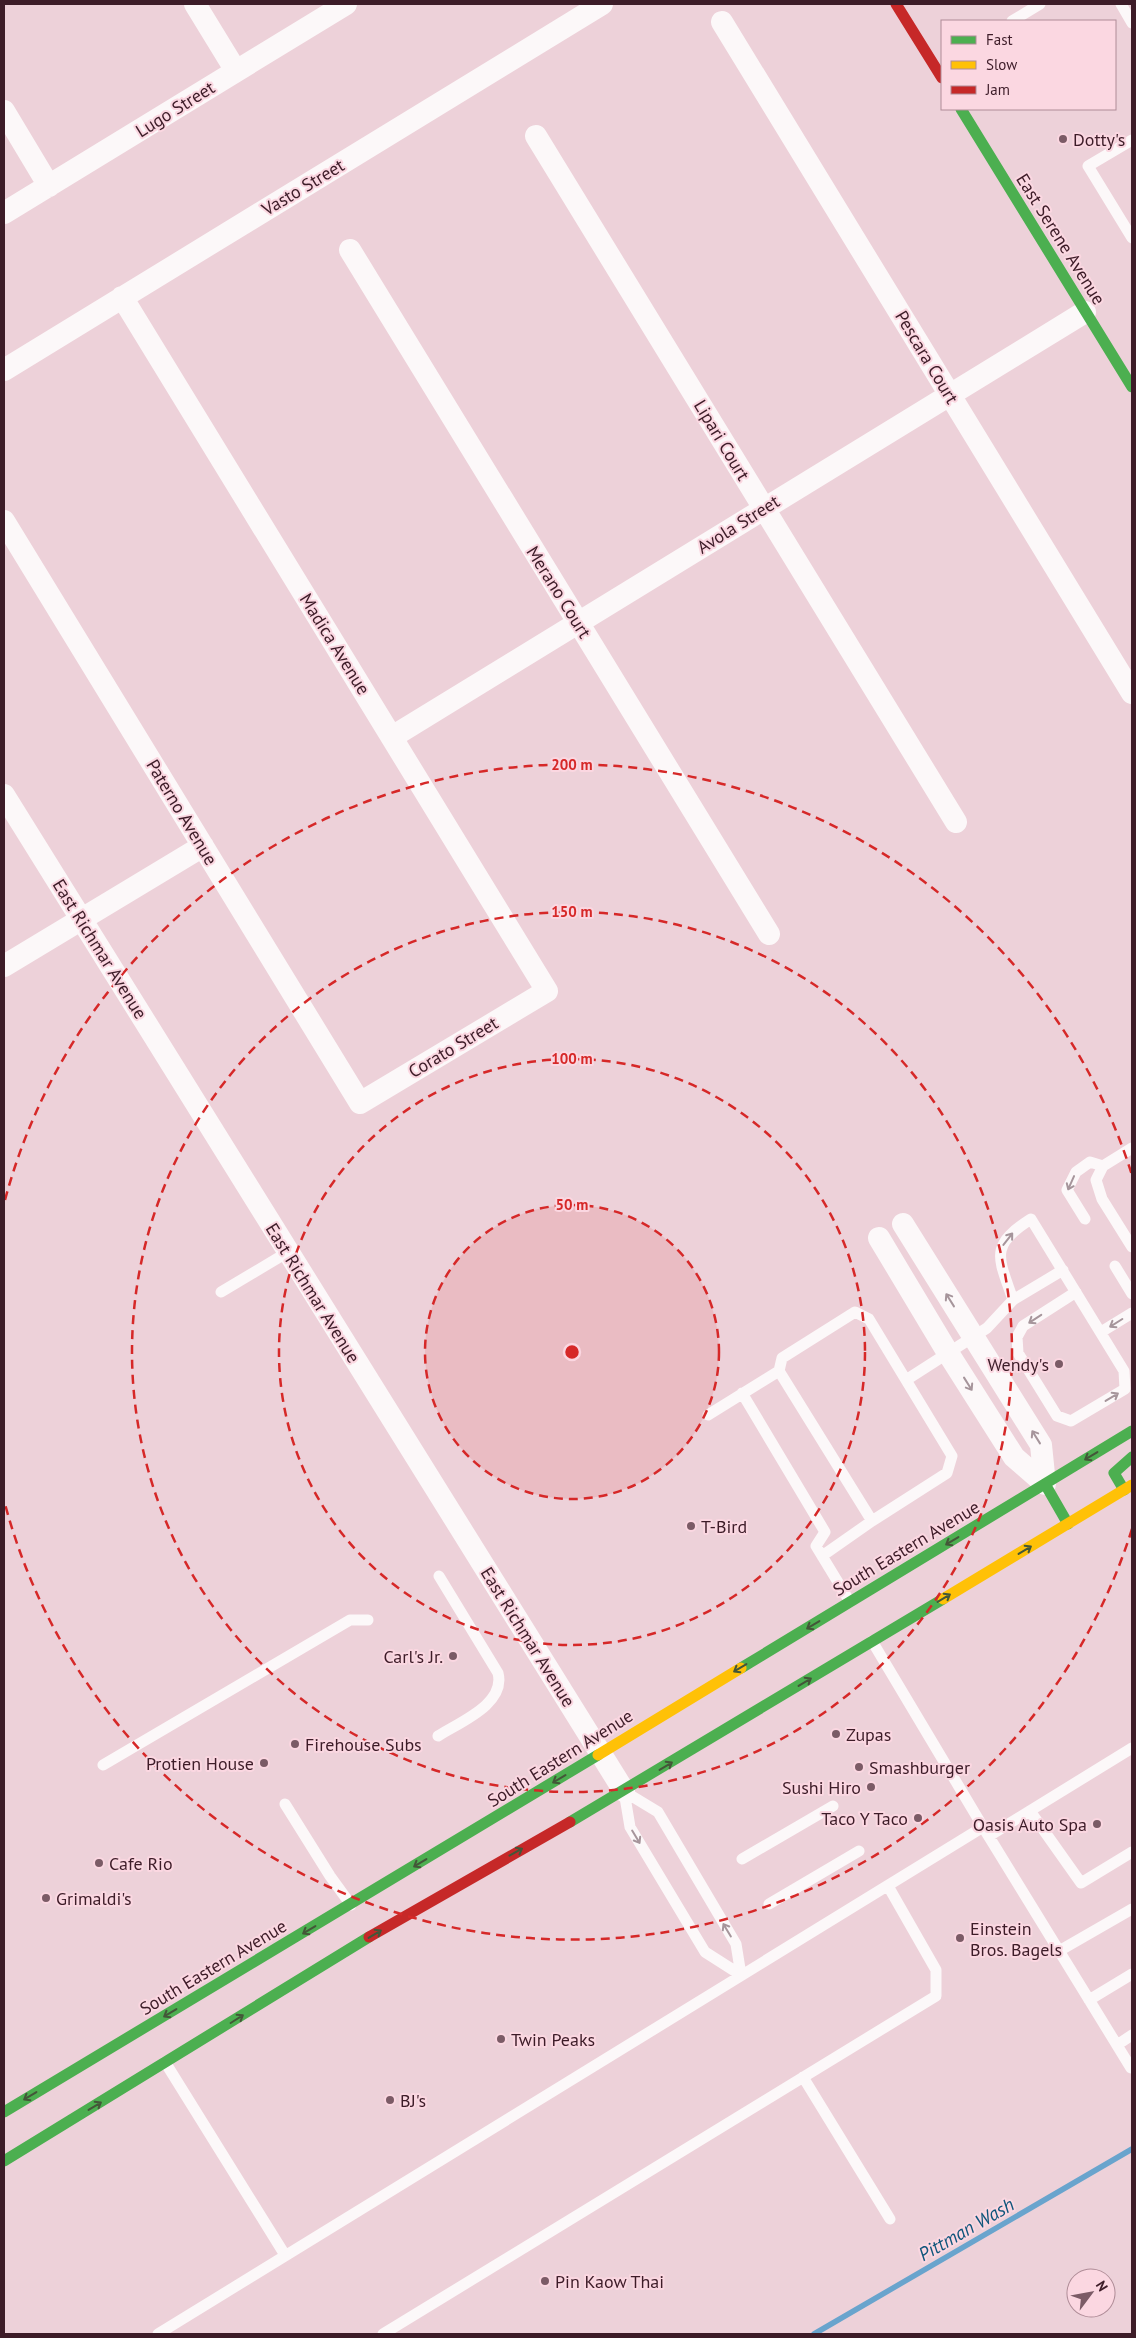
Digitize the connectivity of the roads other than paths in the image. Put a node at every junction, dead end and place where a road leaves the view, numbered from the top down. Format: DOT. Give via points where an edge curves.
graph roads {
  1 [pos="195,4"];
  2 [pos="346,4"];
  3 [pos="602,4"];
  4 [pos="896,4"];
  5 [pos="1040,4"];
  6 [pos="1121,4"];
  7 [pos="1014,20"];
  8 [pos="722,22"];
  9 [pos="1132,23"];
  10 [pos="939,66"];
  11 [pos="236,71"];
  12 [pos="962,110"];
  13 [pos="4,111"];
  14 [pos="536,136"];
  15 [pos="1132,140"];
  16 [pos="49,186"];
  17 [pos="4,213"];
  18 [pos="1132,238"];
  19 [pos="350,250"];
  20 [pos="122,298"];
  21 [pos="1086,312"];
  22 [pos="4,370"];
  23 [pos="1132,387"];
  24 [pos="950,395"];
  25 [pos="764,509"];
  26 [pos="4,521"];
  27 [pos="578,622"];
  28 [pos="1132,693"];
  29 [pos="392,737"];
  30 [pos="4,794"];
  31 [pos="956,822"];
  32 [pos="203,846"];
  33 [pos="81,920"];
  34 [pos="769,934"];
  35 [pos="4,966"];
  36 [pos="547,991"];
  37 [pos="360,1103"];
  38 [pos="1132,1148"];
  39 [pos="1103,1166"];
  40 [pos="1085,1219"];
  41 [pos="903,1224"];
  42 [pos="879,1238"];
  43 [pos="1132,1247"];
  44 [pos="288,1252"];
  45 [pos="1115,1266"];
  46 [pos="1063,1270"];
  47 [pos="221,1292"];
  48 [pos="1076,1292"];
  49 [pos="1132,1294"];
  50 [pos="1013,1300"];
  51 [pos="1132,1313"];
  52 [pos="1101,1332"];
  53 [pos="973,1336"];
  54 [pos="948,1353"];
  55 [pos="1128,1368"];
  56 [pos="779,1370"];
  57 [pos="906,1380"];
  58 [pos="742,1393"];
  59 [pos="708,1415"];
  60 [pos="1132,1431"];
  61 [pos="1132,1458"];
  62 [pos="1044,1484"];
  63 [pos="1130,1493"];
  64 [pos="872,1521"];
  65 [pos="1068,1524"];
  66 [pos="822,1556"];
  67 [pos="438,1576"];
  68 [pos="850,1602"];
  69 [pos="368,1620"];
  70 [pos="872,1641"];
  71 [pos="438,1736"];
  72 [pos="1132,1748"];
  73 [pos="600,1754"];
  74 [pos="103,1765"];
  75 [pos="624,1791"];
  76 [pos="285,1804"];
  77 [pos="833,1806"];
  78 [pos="1030,1811"];
  79 [pos="986,1832"];
  80 [pos="859,1850"];
  81 [pos="1132,1852"];
  82 [pos="742,1859"];
  83 [pos="888,1886"];
  84 [pos="769,1904"];
  85 [pos="351,1905"];
  86 [pos="1132,1909"];
  87 [pos="334,1927"];
  88 [pos="1059,1951"];
  89 [pos="1132,1974"];
  90 [pos="741,1976"];
  91 [pos="1089,2000"];
  92 [pos="1132,2035"];
  93 [pos="181,2039"];
  94 [pos="1117,2044"];
  95 [pos="165,2062"];
  96 [pos="1131,2068"];
  97 [pos="66,2075"];
  98 [pos="803,2077"];
  99 [pos="38,2106"];
  100 [pos="4,2112"];
  101 [pos="4,2161"];
  102 [pos="890,2219"];
  103 [pos="285,2255"];
  104 [pos="158,2334"];
  105 [pos="383,2334"];
  1 -- 11 [label="street"];
  2 -- 11 [label="street, Lugo Street"];
  3 -- 20 [label="street, Vasto Street"];
  4 -- 10 [label="main road"];
  5 -- 7 [label="lane"];
  6 -- 9 [label="lane"];
  8 -- 24 [label="street, Pescara Court"];
  11 -- 16 [label="street, Lugo Street"];
  12 -- 21 [label="main road, East Serene Avenue"];
  13 -- 16 [label="street"];
  14 -- 25 [label="street, Lipari Court"];
  15 -- 18 [label="lane" via="1088,166"];
  16 -- 17 [label="street, Lugo Street"];
  19 -- 27 [label="street, Merano Court"];
  20 -- 22 [label="street, Vasto Street"];
  20 -- 29 [label="street, Madica Avenue"];
  21 -- 23 [label="main road, East Serene Avenue"];
  21 -- 24 [label="street, Avola Street"];
  24 -- 25 [label="street, Avola Street"];
  24 -- 28 [label="street, Pescara Court"];
  25 -- 27 [label="street, Avola Street"];
  25 -- 31 [label="street, Lipari Court"];
  26 -- 32 [label="street, Paterno Avenue"];
  27 -- 29 [label="street, Avola Street"];
  27 -- 34 [label="street, Merano Court"];
  29 -- 36 [label="street, Madica Avenue"];
  30 -- 33 [label="street, East Richmar Avenue"];
  32 -- 33 [label="street"];
  32 -- 37 [label="street, Paterno Avenue"];
  33 -- 35 [label="street"];
  33 -- 44 [label="street, East Richmar Avenue"];
  36 -- 37 [label="street, Corato Street"];
  38 -- 39 [label="lane"];
  39 -- 40 [label="lane, one-way" via="1090,1162 1076,1172 1067,1190"];
  39 -- 43 [label="lane" via="1096,1180 1102,1199"];
  53 -- 41 [label="street, one-way"];
  42 -- 54 [label="street"];
  44 -- 47 [label="lane"];
  44 -- 73 [label="street, East Richmar Avenue"];
  45 -- 49 [label="lane"];
  46 -- 48 [label="lane"];
  46 -- 50 [label="lane"];
  50 -- 46 [label="lane, one-way" via="999,1255 1004,1239 1031,1219"];
  48 -- 52 [label="lane"];
  48 -- 55 [label="lane, one-way" via="1023,1326 1016,1337 1018,1353 1057,1416 1071,1421 1125,1389"];
  50 -- 53 [label="lane" via="986,1328"];
  51 -- 52 [label="lane, one-way"];
  52 -- 55 [label="lane"];
  53 -- 54 [label="lane"];
  62 -- 53 [label="street, one-way" via="1041,1445"];
  54 -- 57 [label="lane"];
  54 -- 62 [label="street, one-way" via="1014,1457"];
  56 -- 57 [label="lane" via="782,1358 855,1312 869,1319"];
  56 -- 58 [label="lane"];
  56 -- 64 [label="lane"];
  57 -- 64 [label="lane" via="952,1456 947,1474"];
  58 -- 59 [label="lane"];
  58 -- 66 [label="lane" via="826,1532 816,1546"];
  60 -- 62 [label="main road, South Eastern Avenue, one-way"];
  61 -- 63 [label="main road" via="1114,1474"];
  62 -- 65 [label="main road"];
  62 -- 68 [label="main road, South Eastern Avenue, one-way"];
  63 -- 65 [label="main road"];
  64 -- 66 [label="lane"];
  70 -- 65 [label="main road, one-way"];
  66 -- 68 [label="lane"];
  67 -- 71 [label="lane" via="498,1673 500,1683 496,1695 487,1705"];
  68 -- 73 [label="main road, South Eastern Avenue, one-way"];
  69 -- 74 [label="lane" via="350,1620"];
  75 -- 70 [label="main road, one-way"];
  70 -- 79 [label="lane"];
  72 -- 78 [label="lane"];
  73 -- 75 [label="street, East Richmar Avenue"];
  73 -- 85 [label="main road, South Eastern Avenue, one-way"];
  75 -- 90 [label="lane, one-way" via="630,1827 705,1952"];
  90 -- 75 [label="lane, one-way" via="736,1944 658,1812"];
  95 -- 75 [label="main road, one-way" via="394,1923"];
  76 -- 85 [label="lane"];
  77 -- 82 [label="lane"];
  78 -- 79 [label="lane"];
  78 -- 81 [label="lane" via="1080,1884"];
  79 -- 83 [label="lane"];
  79 -- 88 [label="lane"];
  80 -- 84 [label="lane"];
  83 -- 90 [label="lane"];
  83 -- 98 [label="lane" via="936,1970 936,1996"];
  85 -- 87 [label="main road"];
  85 -- 97 [label="main road, South Eastern Avenue, one-way"];
  86 -- 88 [label="lane"];
  88 -- 91 [label="lane"];
  89 -- 91 [label="lane"];
  90 -- 103 [label="lane"];
  91 -- 94 [label="lane"];
  92 -- 94 [label="lane"];
  93 -- 95 [label="main road"];
  94 -- 96 [label="lane"];
  101 -- 95 [label="main road, one-way"];
  95 -- 103 [label="lane"];
  97 -- 99 [label="main road"];
  97 -- 100 [label="main road, South Eastern Avenue, one-way"];
  98 -- 102 [label="lane"];
  98 -- 105 [label="lane"];
  103 -- 104 [label="lane"];
}
